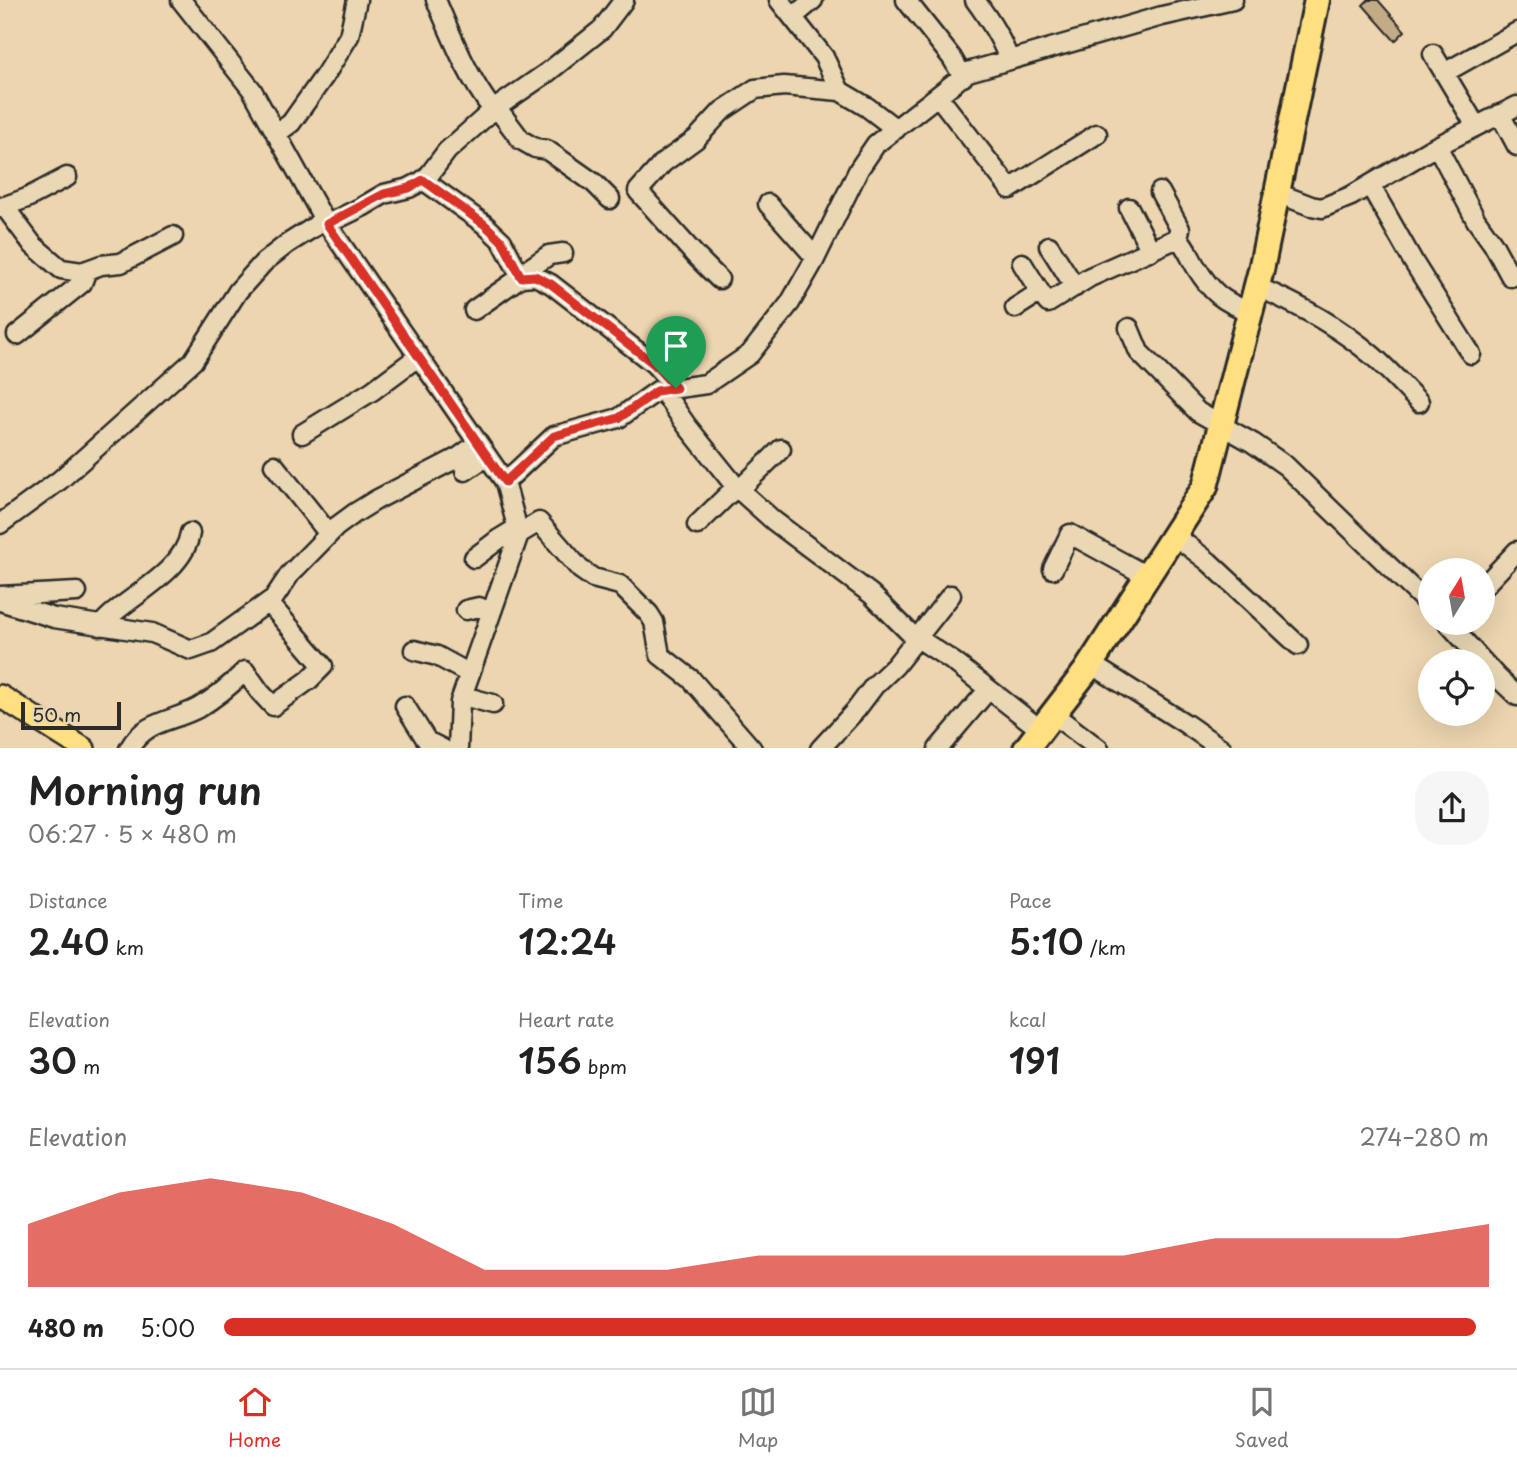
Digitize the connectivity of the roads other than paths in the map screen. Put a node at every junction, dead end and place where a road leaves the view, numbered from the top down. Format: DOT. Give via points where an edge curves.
graph roads {
  1 [pos="181,0"];
  2 [pos="357,0"];
  3 [pos="436,0"];
  4 [pos="624,0"];
  5 [pos="779,0"];
  6 [pos="813,0"];
  7 [pos="975,0"];
  8 [pos="1234,0"];
  9 [pos="1317,0"];
  10 [pos="910,2"];
  11 [pos="793,17"];
  12 [pos="1517,32"];
  13 [pos="1433,54"];
  14 [pos="1009,60"];
  15 [pos="1444,73"];
  16 [pos="962,77"];
  17 [pos="840,91"];
  18 [pos="938,96"];
  19 [pos="1517,106"];
  20 [pos="495,109"];
  21 [pos="1500,114"];
  22 [pos="1476,126"];
  23 [pos="896,129"];
  24 [pos="276,134"];
  25 [pos="1097,134"];
  26 [pos="1437,146"];
  27 [pos="1517,146"];
  28 [pos="67,177"];
  29 [pos="423,180"];
  30 [pos="1370,185"];
  31 [pos="1160,192"];
  32 [pos="1277,193"];
  33 [pos="611,199"];
  34 [pos="768,204"];
  35 [pos="2,207"];
  36 [pos="1129,208"];
  37 [pos="325,221"];
  38 [pos="173,236"];
  39 [pos="1178,238"];
  40 [pos="1049,246"];
  41 [pos="1151,250"];
  42 [pos="563,253"];
  43 [pos="816,257"];
  44 [pos="1022,263"];
  45 [pos="87,270"];
  46 [pos="521,276"];
  47 [pos="1511,277"];
  48 [pos="719,279"];
  49 [pos="1075,287"];
  50 [pos="1257,287"];
  51 [pos="1040,292"];
  52 [pos="1015,308"];
  53 [pos="474,310"];
  54 [pos="1250,312"];
  55 [pos="1129,328"];
  56 [pos="17,335"];
  57 [pos="1471,354"];
  58 [pos="419,356"];
  59 [pos="669,389"];
  60 [pos="1419,402"];
  61 [pos="1221,425"];
  62 [pos="302,434"];
  63 [pos="781,449"];
  64 [pos="483,450"];
  65 [pos="274,465"];
  66 [pos="465,471"];
  67 [pos="505,482"];
  68 [pos="737,489"];
  69 [pos="0,524"];
  70 [pos="697,525"];
  71 [pos="518,531"];
  72 [pos="190,533"];
  73 [pos="329,534"];
  74 [pos="1174,535"];
  75 [pos="1517,551"];
  76 [pos="474,558"];
  77 [pos="1053,569"];
  78 [pos="1495,574"];
  79 [pos="1147,576"];
  80 [pos="77,592"];
  81 [pos="1418,594"];
  82 [pos="951,595"];
  83 [pos="0,598"];
  84 [pos="269,603"];
  85 [pos="466,610"];
  86 [pos="491,612"];
  87 [pos="100,626"];
  88 [pos="1460,635"];
  89 [pos="918,638"];
  90 [pos="1298,645"];
  91 [pos="414,650"];
  92 [pos="1091,664"];
  93 [pos="470,674"];
  94 [pos="988,690"];
  95 [pos="0,695"];
  96 [pos="463,696"];
  97 [pos="1517,696"];
  98 [pos="494,704"];
  99 [pos="405,706"];
  100 [pos="1040,731"];
  101 [pos="454,736"];
  102 [pos="83,748"];
  103 [pos="129,748"];
  104 [pos="443,748"];
  105 [pos="752,748"];
  106 [pos="820,748"];
  107 [pos="938,748"];
  108 [pos="1099,748"];
  109 [pos="1222,748"];
  1 -- 24 [label="street" via="252,90"];
  2 -- 24 [label="street" via="349,36 291,123"];
  3 -- 20 [label="street" via="465,63"];
  4 -- 20 [label="street" via="602,29"];
  5 -- 11 [label="street"];
  6 -- 11 [label="street"];
  7 -- 14 [label="street"];
  8 -- 14 [label="street"];
  9 -- 32 [label="highway"];
  10 -- 16 [label="street"];
  11 -- 17 [label="street" via="824,57"];
  12 -- 15 [label="street"];
  13 -- 15 [label="street"];
  14 -- 16 [label="street"];
  15 -- 22 [label="street"];
  16 -- 18 [label="street"];
  17 -- 23 [label="street"];
  17 -- 48 [label="street" via="784,86 755,89 722,111 638,191"];
  18 -- 23 [label="street"];
  18 -- 25 [label="street" via="1010,189"];
  19 -- 21 [label="street"];
  20 -- 29 [label="street" via="447,151"];
  20 -- 33 [label="street" via="521,140 547,150"];
  21 -- 22 [label="street"];
  21 -- 27 [label="street"];
  22 -- 26 [label="street"];
  23 -- 43 [label="street" via="876,144 859,169"];
  24 -- 37 [label="street"];
  26 -- 30 [label="street"];
  26 -- 47 [label="street"];
  28 -- 35 [label="street"];
  29 -- 37 [label="street"];
  29 -- 46 [label="street" via="502,241"];
  30 -- 32 [label="street" via="1322,208"];
  30 -- 57 [label="street"];
  31 -- 39 [label="street" via="1180,229"];
  32 -- 50 [label="highway"];
  34 -- 43 [label="street"];
  35 -- 45 [label="street" via="33,245 61,269"];
  36 -- 41 [label="street"];
  37 -- 58 [label="street"];
  37 -- 69 [label="street" via="264,262 238,291 193,361 60,480"];
  38 -- 45 [label="street" via="121,263"];
  39 -- 41 [label="street"];
  39 -- 54 [label="street" via="1212,290 1227,303"];
  40 -- 49 [label="street"];
  41 -- 49 [label="street"];
  42 -- 46 [label="street" via="549,255"];
  43 -- 59 [label="street" via="790,303 750,354 706,384"];
  44 -- 51 [label="street"];
  45 -- 56 [label="street" via="82,283"];
  46 -- 53 [label="street"];
  46 -- 59 [label="street" via="535,276 551,284 654,364"];
  49 -- 51 [label="street" via="1048,303"];
  50 -- 54 [label="highway"];
  50 -- 60 [label="street" via="1284,298 1358,344"];
  51 -- 52 [label="street"];
  54 -- 61 [label="highway"];
  55 -- 61 [label="street" via="1139,352 1198,412"];
  58 -- 62 [label="street"];
  58 -- 64 [label="street"];
  59 -- 67 [label="street" via="657,391 619,418 554,436"];
  59 -- 68 [label="street" via="687,426"];
  61 -- 74 [label="highway" via="1205,487"];
  61 -- 81 [label="street" via="1286,466"];
  63 -- 68 [label="street"];
  64 -- 66 [label="street"];
  64 -- 67 [label="street"];
  64 -- 73 [label="street" via="459,457 376,499"];
  65 -- 73 [label="street"];
  67 -- 71 [label="street"];
  68 -- 70 [label="street"];
  68 -- 89 [label="street" via="871,594"];
  71 -- 76 [label="street"];
  71 -- 86 [label="street"];
  71 -- 105 [label="street" via="539,522 580,569 593,578 620,585 654,622 660,655 691,679"];
  72 -- 87 [label="street" via="176,562"];
  73 -- 84 [label="street"];
  74 -- 79 [label="highway"];
  74 -- 90 [label="street"];
  75 -- 78 [label="street"];
  77 -- 79 [label="street" via="1070,534"];
  79 -- 92 [label="highway"];
  80 -- 83 [label="street"];
  82 -- 89 [label="street"];
  83 -- 87 [label="street" via="54,618"];
  84 -- 87 [label="street" via="211,643 191,650 152,633"];
  84 -- 103 [label="street" via="323,666 273,706 245,671 195,710 145,729"];
  85 -- 86 [label="street" via="479,607"];
  86 -- 93 [label="street"];
  88 -- 97 [label="street"];
  89 -- 94 [label="street"];
  89 -- 106 [label="street"];
  91 -- 93 [label="street" via="437,656"];
  92 -- 100 [label="highway"];
  92 -- 109 [label="street"];
  93 -- 96 [label="street"];
  94 -- 100 [label="street"];
  94 -- 107 [label="street"];
  95 -- 102 [label="main road"];
  96 -- 98 [label="street"];
  96 -- 101 [label="street"];
  99 -- 104 [label="street" via="427,741"];
  100 -- 108 [label="street"];
}
